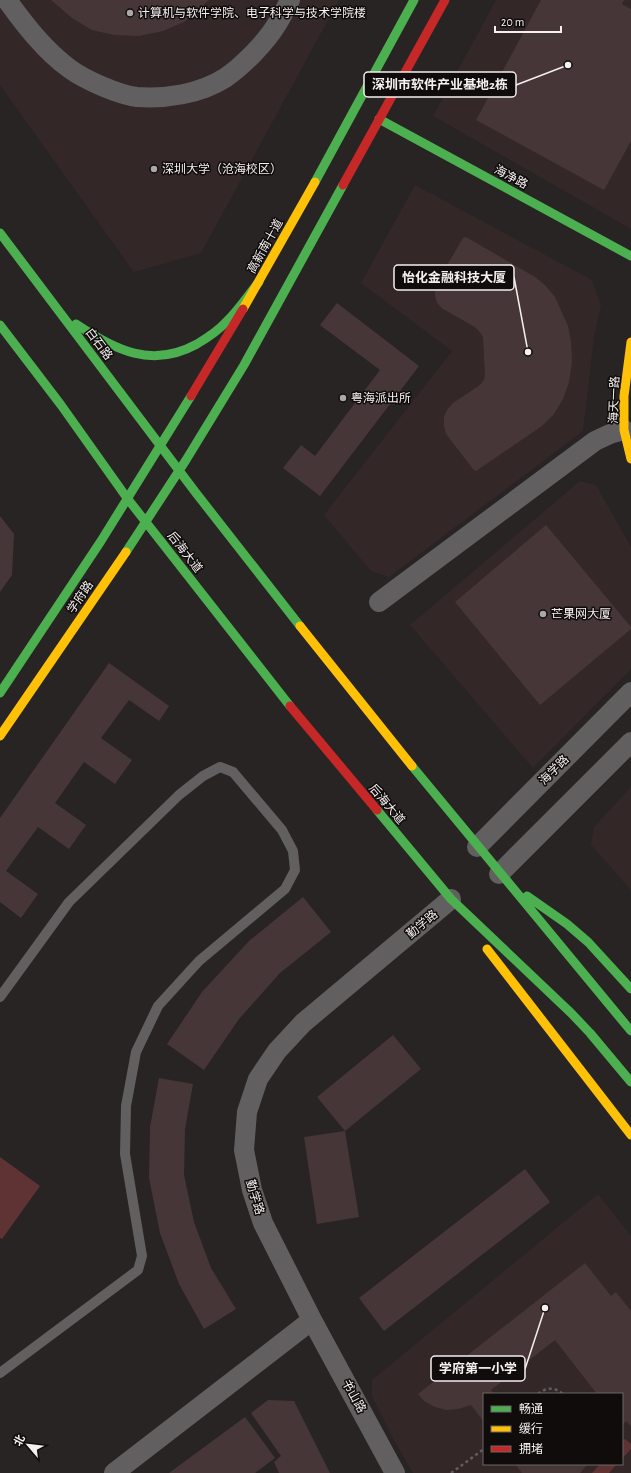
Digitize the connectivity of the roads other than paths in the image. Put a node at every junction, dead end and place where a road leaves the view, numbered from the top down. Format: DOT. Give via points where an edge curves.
graph roads {
  1 [pos="7,0"];
  2 [pos="290,0"];
  3 [pos="414,0"];
  4 [pos="445,0"];
  5 [pos="379,119"];
  6 [pos="0,233"];
  7 [pos="631,256"];
  8 [pos="259,282"];
  9 [pos="62,314"];
  10 [pos="0,325"];
  11 [pos="631,342"];
  12 [pos="624,430"];
  13 [pos="161,446"];
  14 [pos="631,458"];
  15 [pos="179,471"];
  16 [pos="127,498"];
  17 [pos="146,522"];
  18 [pos="379,602"];
  19 [pos="631,692"];
  20 [pos="0,693"];
  21 [pos="0,736"];
  22 [pos="631,742"];
  23 [pos="478,847"];
  24 [pos="503,878"];
  25 [pos="451,899"];
  26 [pos="631,989"];
  27 [pos="0,997"];
  28 [pos="631,1031"];
  29 [pos="631,1082"];
  30 [pos="631,1135"];
  31 [pos="312,1320"];
  32 [pos="0,1373"];
  33 [pos="114,1473"];
  34 [pos="395,1473"];
  1 -- 2 [label="street" via="32,33 70,70 100,86 136,97 162,97 196,91 224,78 250,57 277,25"];
  3 -- 8 [label="main road, 高新南十道"];
  4 -- 5 [label="main road"];
  5 -- 7 [label="main road, 海净路"];
  5 -- 15 [label="main road" via="244,365"];
  6 -- 9 [label="main road, 白石路"];
  8 -- 9 [label="main road" via="232,316 215,332 195,346 176,354 159,357 123,350 96,338"];
  8 -- 13 [label="main road, 高新南十道"];
  9 -- 13 [label="main road, 白石路"];
  10 -- 16 [label="main road"];
  11 -- 12 [label="main road, 海天一路" via="624,396"];
  12 -- 14 [label="main road, 海天一路"];
  12 -- 18 [label="street" via="595,441"];
  13 -- 15 [label="main road, 白石路"];
  13 -- 16 [label="main road, 高新南十道"];
  15 -- 17 [label="main road, 学府路"];
  15 -- 23 [label="main road" via="316,647"];
  16 -- 17 [label="main road"];
  16 -- 20 [label="main road, 学府路" via="63,600"];
  17 -- 21 [label="main road, 学府路"];
  17 -- 25 [label="main road, 后海大道" via="268,679"];
  19 -- 23 [label="street, 海学路"];
  22 -- 24 [label="street"];
  23 -- 24 [label="main road"];
  24 -- 26 [label="main road" via="567,924"];
  24 -- 28 [label="main road"];
  25 -- 29 [label="main road, 后海大道" via="571,1013"];
  25 -- 30 [label="main road"];
  25 -- 31 [label="street, 勤学路" via="303,1023 276,1051 258,1079 247,1112 244,1150 252,1190 264,1223"];
  27 -- 32 [label="lane" via="69,902 179,795 203,776 220,767 233,772 282,830 293,851 295,870 285,889 199,961 158,1006 136,1052 126,1106 125,1154 142,1256 138,1270"];
  31 -- 33 [label="street"];
  31 -- 34 [label="street, 书山路"];
}
